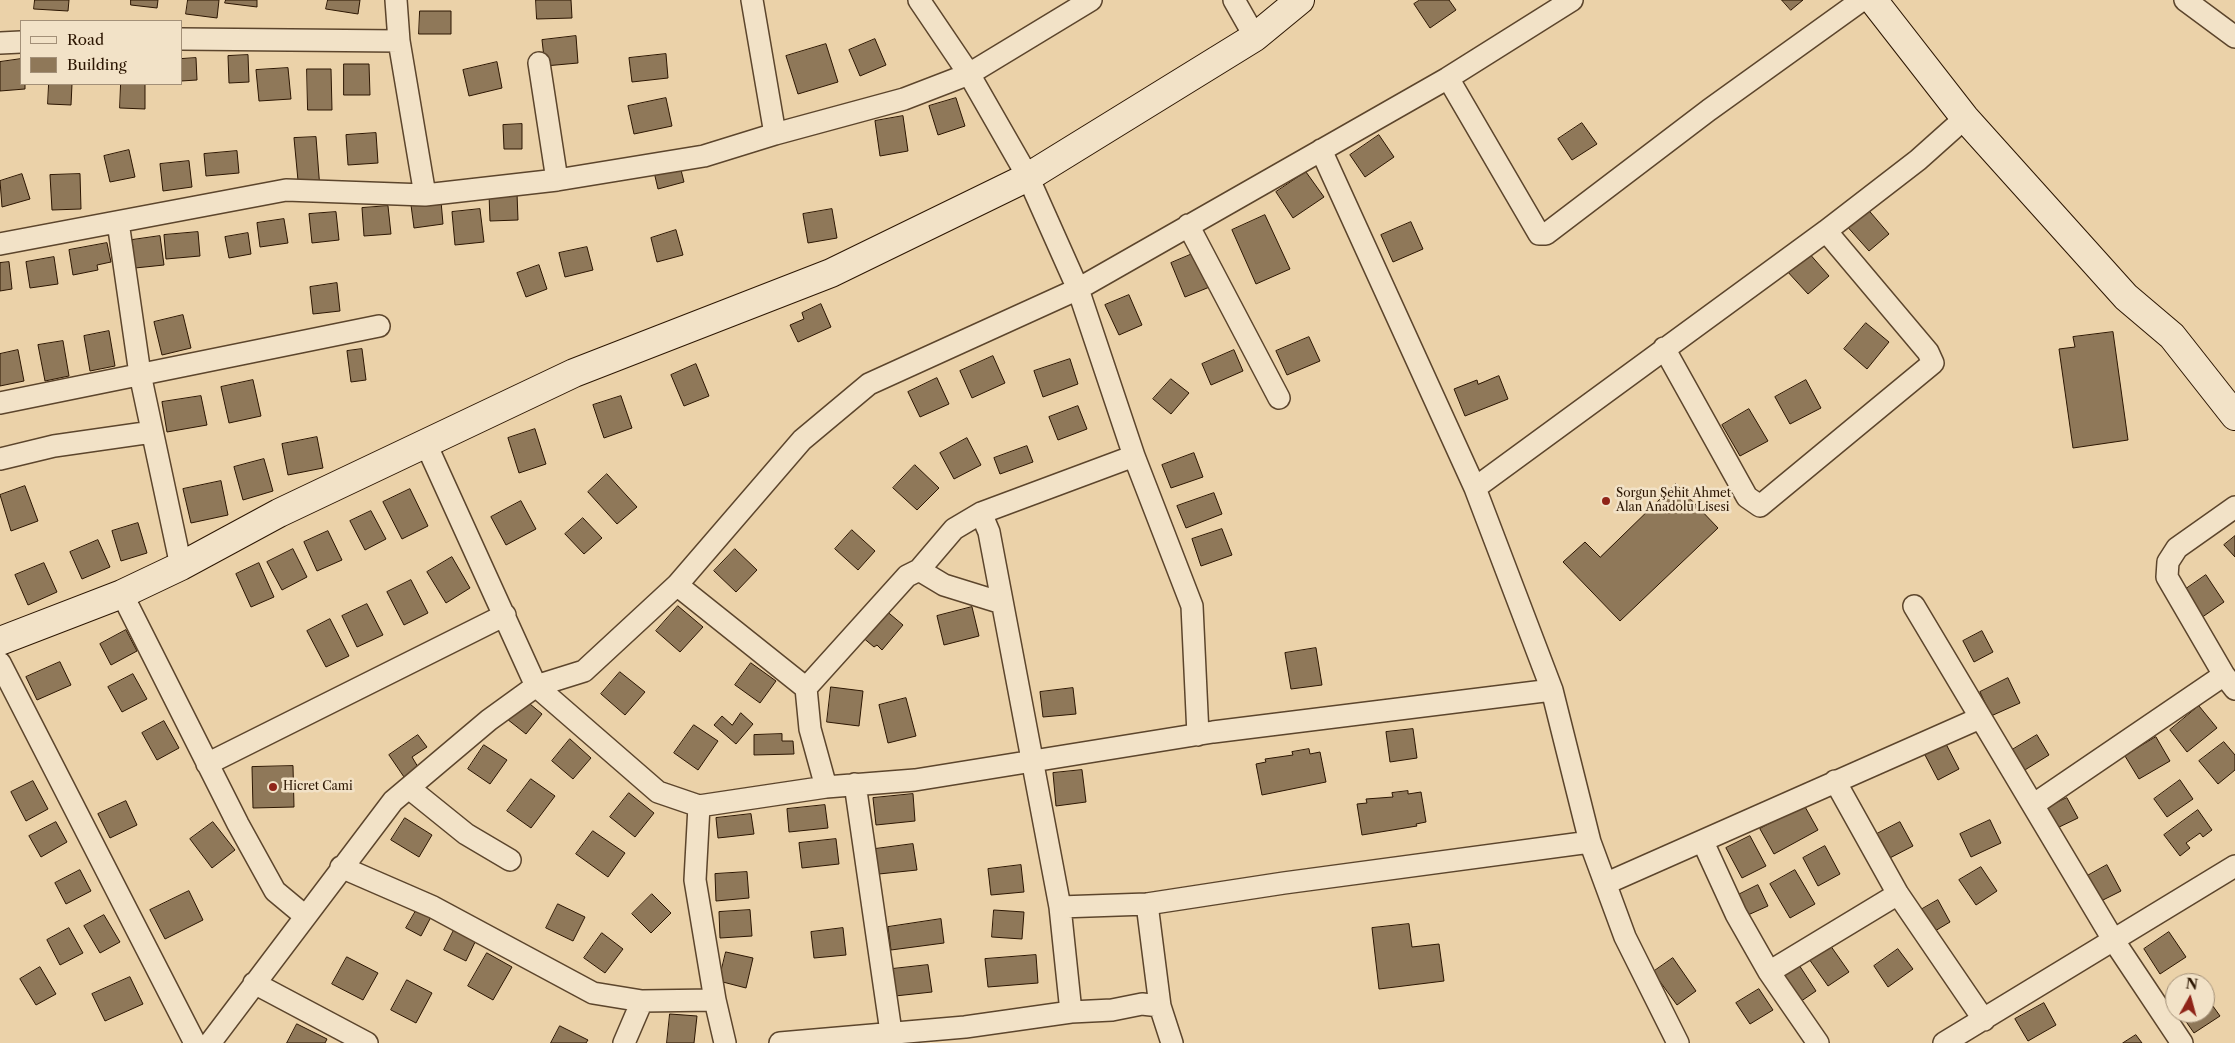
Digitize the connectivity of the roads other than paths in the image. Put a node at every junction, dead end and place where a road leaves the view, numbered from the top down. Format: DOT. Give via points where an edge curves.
graph roads {
  1 [pos="396,0"];
  2 [pos="752,0"];
  3 [pos="919,0"];
  4 [pos="1091,0"];
  5 [pos="1234,0"];
  6 [pos="1300,0"];
  7 [pos="1572,0"];
  8 [pos="1862,0"];
  9 [pos="1873,0"];
  10 [pos="2185,0"];
  11 [pos="1255,37"];
  12 [pos="2235,37"];
  13 [pos="182,39"];
  14 [pos="399,41"];
  15 [pos="20,42"];
  16 [pos="0,43"];
  17 [pos="539,62"];
  18 [pos="969,74"];
  19 [pos="1448,78"];
  20 [pos="1965,118"];
  21 [pos="775,134"];
  22 [pos="1321,150"];
  23 [pos="1028,177"];
  24 [pos="557,180"];
  25 [pos="425,195"];
  26 [pos="118,222"];
  27 [pos="1188,225"];
  28 [pos="1826,231"];
  29 [pos="0,244"];
  30 [pos="1078,290"];
  31 [pos="380,326"];
  32 [pos="1664,348"];
  33 [pos="140,374"];
  34 [pos="1279,398"];
  35 [pos="0,403"];
  36 [pos="2235,416"];
  37 [pos="152,432"];
  38 [pos="426,444"];
  39 [pos="1134,456"];
  40 [pos="0,459"];
  41 [pos="1475,488"];
  42 [pos="2235,507"];
  43 [pos="981,513"];
  44 [pos="181,566"];
  45 [pos="919,570"];
  46 [pos="677,585"];
  47 [pos="122,594"];
  48 [pos="1002,603"];
  49 [pos="1914,606"];
  50 [pos="505,616"];
  51 [pos="0,642"];
  52 [pos="0,663"];
  53 [pos="2230,682"];
  54 [pos="536,686"];
  55 [pos="806,688"];
  56 [pos="1552,690"];
  57 [pos="1980,718"];
  58 [pos="1198,734"];
  59 [pos="1033,761"];
  60 [pos="208,764"];
  61 [pos="1836,781"];
  62 [pos="855,784"];
  63 [pos="826,787"];
  64 [pos="409,788"];
  65 [pos="699,806"];
  66 [pos="2033,806"];
  67 [pos="1590,842"];
  68 [pos="1703,842"];
  69 [pos="510,860"];
  70 [pos="2235,866"];
  71 [pos="341,867"];
  72 [pos="1607,883"];
  73 [pos="1898,894"];
  74 [pos="1147,904"];
  75 [pos="1060,907"];
  76 [pos="305,916"];
  77 [pos="2114,941"];
  78 [pos="1769,972"];
  79 [pos="254,983"];
  80 [pos="715,1000"];
  81 [pos="642,1001"];
  82 [pos="1160,1006"];
  83 [pos="1071,1012"];
  84 [pos="1984,1020"];
  85 [pos="891,1032"];
  86 [pos="1670,1040"];
  87 [pos="194,1043"];
  88 [pos="210,1043"];
  89 [pos="367,1043"];
  90 [pos="624,1043"];
  91 [pos="726,1043"];
  92 [pos="780,1043"];
  93 [pos="1172,1043"];
  94 [pos="1818,1043"];
  95 [pos="1944,1043"];
  96 [pos="2182,1043"];
  1 -- 14 [label="street"];
  2 -- 21 [label="street"];
  3 -- 18 [label="street"];
  4 -- 18 [label="street"];
  5 -- 11 [label="street"];
  6 -- 11 [label="street"];
  7 -- 19 [label="street"];
  8 -- 19 [label="street" via="1709,110 1546,234 1539,234"];
  9 -- 20 [label="street"];
  10 -- 12 [label="street"];
  11 -- 23 [label="street"];
  13 -- 14 [label="street"];
  14 -- 25 [label="street"];
  15 -- 16 [label="street"];
  17 -- 24 [label="street"];
  18 -- 21 [label="street" via="904,100"];
  18 -- 23 [label="street"];
  19 -- 22 [label="street"];
  20 -- 28 [label="street" via="1918,160"];
  20 -- 36 [label="street" via="2126,297 2172,336"];
  21 -- 24 [label="street" via="704,156"];
  22 -- 27 [label="street"];
  22 -- 41 [label="street"];
  23 -- 30 [label="street"];
  23 -- 38 [label="street" via="831,272 574,373"];
  24 -- 25 [label="street"];
  25 -- 26 [label="street" via="286,190"];
  26 -- 29 [label="street"];
  26 -- 33 [label="street"];
  27 -- 30 [label="street"];
  27 -- 34 [label="street"];
  28 -- 32 [label="street"];
  28 -- 32 [label="street" via="1928,352 1933,363 1760,506 1747,497"];
  30 -- 39 [label="street"];
  30 -- 46 [label="street" via="869,384 802,440"];
  31 -- 33 [label="street"];
  32 -- 41 [label="street"];
  33 -- 35 [label="street"];
  33 -- 37 [label="street"];
  37 -- 40 [label="street" via="54,446"];
  37 -- 44 [label="street"];
  38 -- 44 [label="street" via="279,513"];
  38 -- 50 [label="street"];
  39 -- 43 [label="street"];
  39 -- 58 [label="street" via="1192,606"];
  41 -- 56 [label="street"];
  42 -- 53 [label="street" via="2177,548 2168,562 2167,577"];
  43 -- 45 [label="street" via="954,529"];
  43 -- 48 [label="street" via="989,532"];
  44 -- 47 [label="street"];
  45 -- 48 [label="street" via="944,585"];
  45 -- 55 [label="street" via="907,576"];
  46 -- 54 [label="street" via="584,671"];
  46 -- 55 [label="street"];
  47 -- 51 [label="street"];
  47 -- 60 [label="street"];
  48 -- 59 [label="street"];
  49 -- 57 [label="street"];
  50 -- 54 [label="street"];
  50 -- 60 [label="street"];
  52 -- 87 [label="street"];
  53 -- 66 [label="street"];
  54 -- 64 [label="street" via="489,720"];
  54 -- 65 [label="street" via="658,792"];
  55 -- 63 [label="street" via="810,730"];
  56 -- 58 [label="street"];
  56 -- 67 [label="street"];
  57 -- 61 [label="street"];
  57 -- 66 [label="street"];
  58 -- 59 [label="street"];
  59 -- 62 [label="street" via="915,780"];
  59 -- 75 [label="street"];
  60 -- 76 [label="street" via="275,891"];
  61 -- 68 [label="street"];
  61 -- 73 [label="street"];
  62 -- 63 [label="street"];
  62 -- 85 [label="street"];
  63 -- 65 [label="street"];
  64 -- 69 [label="street" via="466,834"];
  64 -- 71 [label="street" via="393,801"];
  65 -- 80 [label="street" via="695,880"];
  66 -- 77 [label="street"];
  67 -- 72 [label="street"];
  67 -- 74 [label="street"];
  68 -- 72 [label="street"];
  68 -- 78 [label="street" via="1736,914"];
  70 -- 77 [label="street"];
  71 -- 76 [label="street"];
  71 -- 81 [label="street" via="432,907 593,993"];
  72 -- 86 [label="street" via="1625,937"];
  73 -- 78 [label="street"];
  73 -- 84 [label="street"];
  74 -- 75 [label="street"];
  74 -- 82 [label="street"];
  75 -- 83 [label="street"];
  76 -- 79 [label="street"];
  77 -- 84 [label="street"];
  77 -- 96 [label="street"];
  78 -- 94 [label="street"];
  79 -- 88 [label="street"];
  79 -- 89 [label="street"];
  80 -- 81 [label="street"];
  80 -- 91 [label="street"];
  81 -- 90 [label="street"];
  82 -- 83 [label="street" via="1142,1004 1112,1010"];
  82 -- 93 [label="street"];
  83 -- 85 [label="street" via="966,1027"];
  84 -- 95 [label="street"];
  85 -- 92 [label="street"];
}
